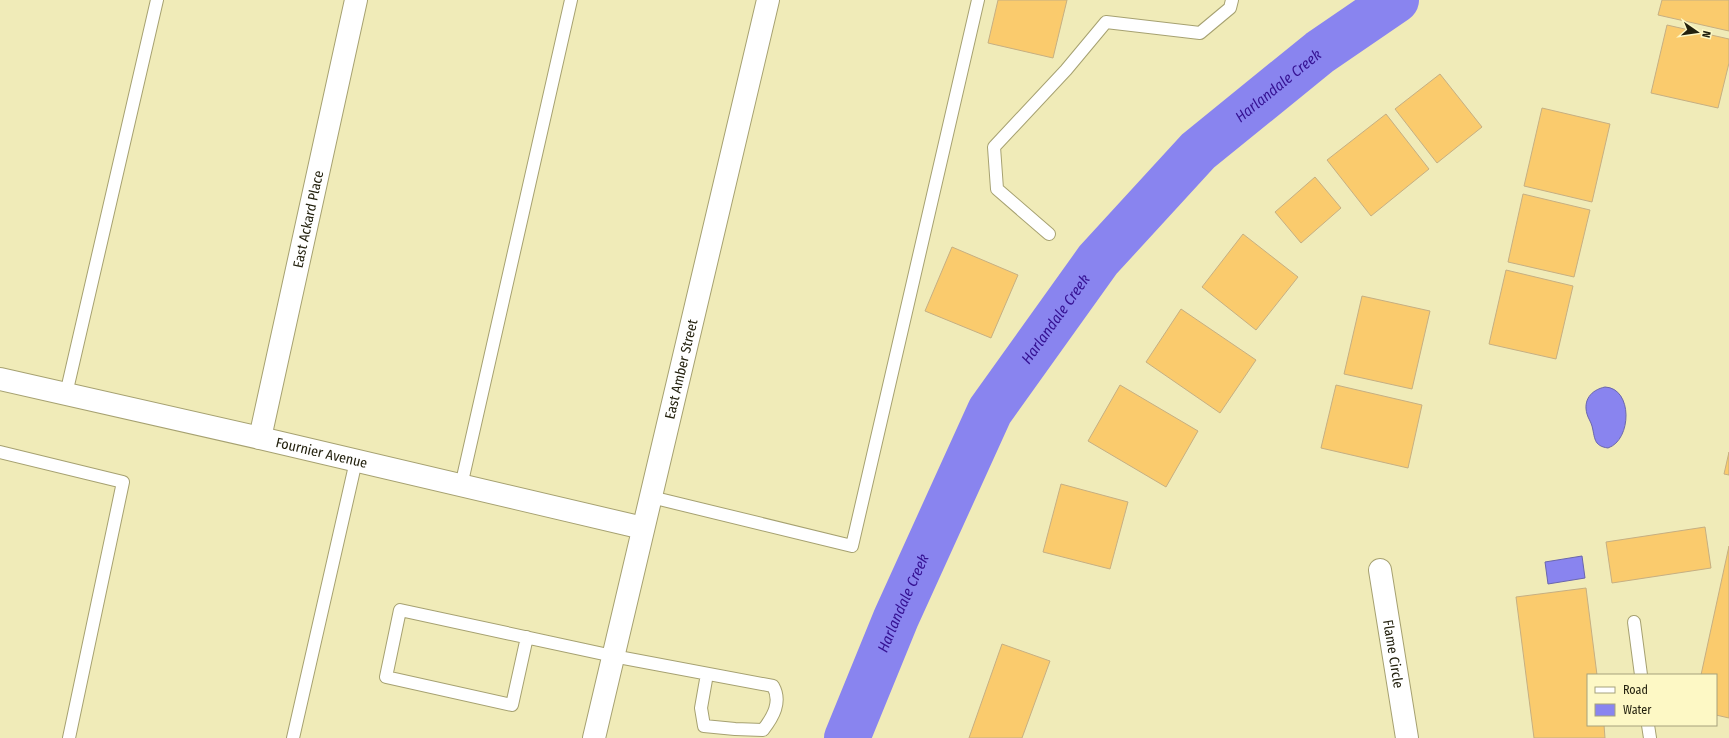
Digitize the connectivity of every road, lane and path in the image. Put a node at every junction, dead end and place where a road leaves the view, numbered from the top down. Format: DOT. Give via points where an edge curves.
graph roads {
  1 [pos="157,0"];
  2 [pos="356,0"];
  3 [pos="572,0"];
  4 [pos="768,0"];
  5 [pos="978,0"];
  6 [pos="1232,0"];
  7 [pos="1049,234"];
  8 [pos="0,379"];
  9 [pos="66,394"];
  10 [pos="260,438"];
  11 [pos="0,452"];
  12 [pos="356,462"];
  13 [pos="461,486"];
  14 [pos="651,497"];
  15 [pos="643,528"];
  16 [pos="1380,570"];
  17 [pos="1634,622"];
  18 [pos="527,638"];
  19 [pos="613,656"];
  20 [pos="707,674"];
  21 [pos="1641,674"];
  22 [pos="1648,726"];
  23 [pos="70,738"];
  24 [pos="293,738"];
  25 [pos="594,738"];
  26 [pos="1407,738"];
  27 [pos="1650,738"];
  1 -- 9 [label="lane"];
  2 -- 10 [label="street, East Ackard Place"];
  3 -- 13 [label="lane"];
  4 -- 14 [label="street, East Amber Street"];
  5 -- 14 [label="lane" via="852,546"];
  6 -- 7 [label="lane" via="1230,8 1200,33 1106,22 1066,70 994,147 997,189"];
  8 -- 9 [label="street, Fournier Avenue"];
  9 -- 10 [label="street, Fournier Avenue"];
  10 -- 12 [label="street, Fournier Avenue"];
  11 -- 23 [label="lane" via="123,482"];
  12 -- 13 [label="street, Fournier Avenue"];
  12 -- 24 [label="lane"];
  13 -- 15 [label="street, Fournier Avenue"];
  14 -- 15 [label="street, East Amber Street"];
  15 -- 19 [label="street, East Amber Street"];
  16 -- 26 [label="street, Flame Circle"];
  17 -- 21 [label="lane"];
  18 -- 18 [label="lane" via="400,610 386,677 512,705"];
  18 -- 19 [label="lane"];
  19 -- 20 [label="lane"];
  19 -- 25 [label="street, East Amber Street"];
  20 -- 20 [label="lane" via="702,708 704,726 763,730 774,716 777,694 773,686"];
  22 -- 27 [label="lane"];
}
